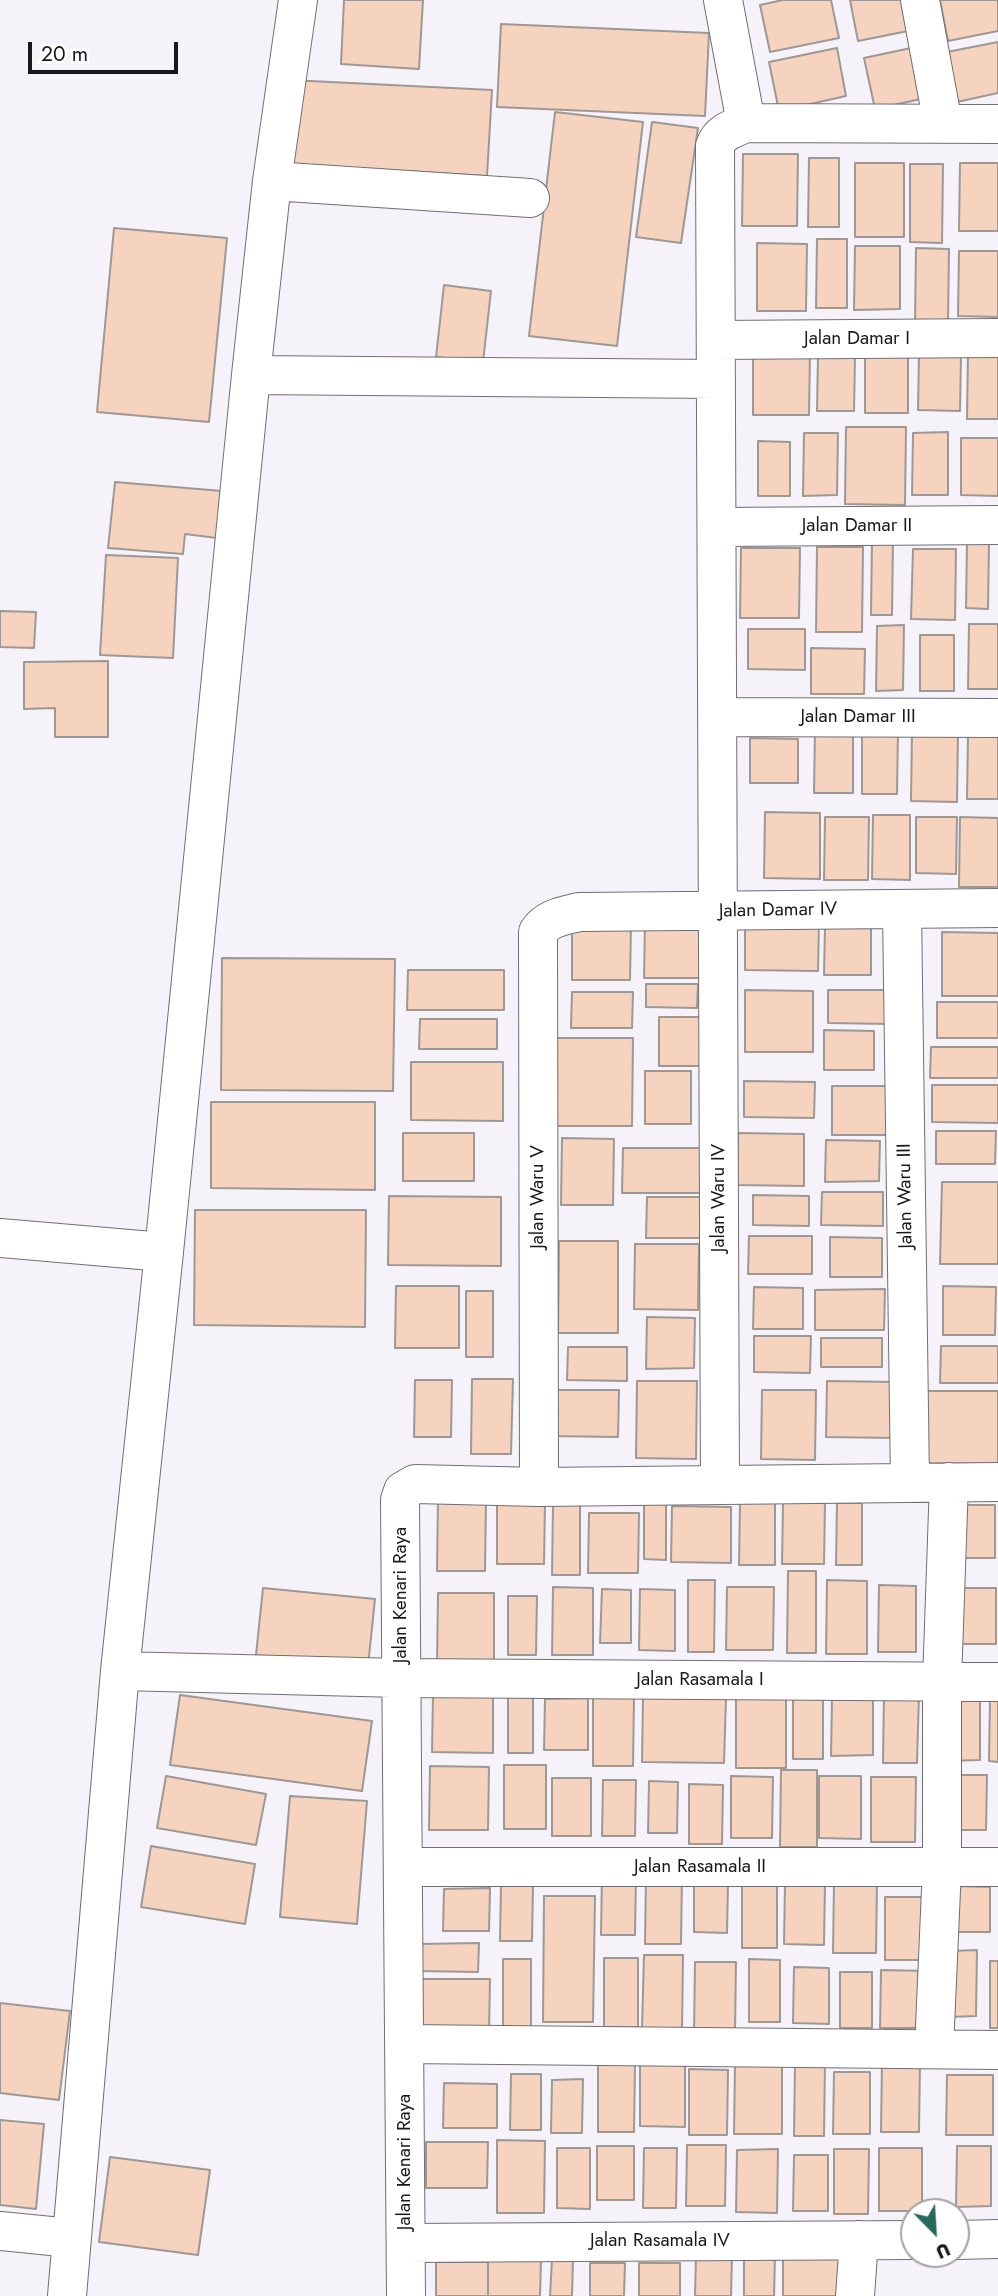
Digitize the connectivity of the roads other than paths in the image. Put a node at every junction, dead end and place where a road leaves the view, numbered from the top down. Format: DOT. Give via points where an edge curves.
graph roads {
  1 [pos="298,0"];
  2 [pos="723,0"];
  3 [pos="920,0"];
  4 [pos="746,122"];
  5 [pos="943,124"];
  6 [pos="998,124"];
  7 [pos="272,181"];
  8 [pos="530,198"];
  9 [pos="998,338"];
  10 [pos="716,340"];
  11 [pos="251,375"];
  12 [pos="716,379"];
  13 [pos="998,525"];
  14 [pos="717,527"];
  15 [pos="717,717"];
  16 [pos="998,718"];
  17 [pos="998,908"];
  18 [pos="902,909"];
  19 [pos="718,912"];
  20 [pos="558,918"];
  21 [pos="0,1238"];
  22 [pos="164,1252"];
  23 [pos="910,1482"];
  24 [pos="949,1482"];
  25 [pos="998,1482"];
  26 [pos="720,1485"];
  27 [pos="539,1487"];
  28 [pos="120,1671"];
  29 [pos="401,1678"];
  30 [pos="942,1682"];
  31 [pos="998,1682"];
  32 [pos="403,1867"];
  33 [pos="942,1867"];
  34 [pos="998,1867"];
  35 [pos="404,2044"];
  36 [pos="934,2049"];
  37 [pos="998,2050"];
  38 [pos="0,2231"];
  39 [pos="71,2238"];
  40 [pos="970,2239"];
  41 [pos="998,2239"];
  42 [pos="859,2240"];
  43 [pos="900,2240"];
  44 [pos="406,2243"];
  45 [pos="67,2296"];
  46 [pos="406,2296"];
  47 [pos="855,2296"];
  1 -- 7 [label="street"];
  2 -- 4 [label="street"];
  3 -- 5 [label="street"];
  4 -- 5 [label="street"];
  4 -- 10 [label="street, Jalan Waru IV" via="724,133 715,146"];
  5 -- 6 [label="street"];
  7 -- 8 [label="street"];
  7 -- 11 [label="street"];
  9 -- 10 [label="street, Jalan Damar I"];
  10 -- 12 [label="street, Jalan Waru IV"];
  11 -- 12 [label="street"];
  11 -- 22 [label="street"];
  12 -- 14 [label="street, Jalan Waru IV"];
  13 -- 14 [label="street, Jalan Damar II"];
  14 -- 15 [label="street, Jalan Waru IV"];
  15 -- 16 [label="street, Jalan Damar III"];
  15 -- 19 [label="street, Jalan Waru IV"];
  17 -- 18 [label="street, Jalan Damar IV"];
  18 -- 19 [label="street, Jalan Damar IV"];
  18 -- 23 [label="street, Jalan Waru III"];
  19 -- 20 [label="street, Jalan Damar IV" via="579,912"];
  19 -- 26 [label="street, Jalan Waru IV"];
  20 -- 27 [label="street, Jalan Waru V" via="538,932"];
  21 -- 22 [label="street"];
  22 -- 28 [label="street"];
  23 -- 24 [label="street, Jalan Kenari Raya"];
  23 -- 26 [label="street, Jalan Kenari Raya"];
  24 -- 25 [label="street, Jalan Kenari Raya"];
  24 -- 30 [label="street"];
  26 -- 27 [label="street, Jalan Kenari Raya"];
  27 -- 29 [label="street, Jalan Kenari Raya" via="415,1484 403,1491"];
  28 -- 29 [label="street, Jalan Rasamala I"];
  28 -- 39 [label="street"];
  29 -- 30 [label="street, Jalan Rasamala I"];
  29 -- 32 [label="street, Jalan Kenari Raya"];
  30 -- 31 [label="street, Jalan Rasamala I"];
  30 -- 33 [label="street"];
  32 -- 33 [label="street, Jalan Rasamala II"];
  32 -- 35 [label="street, Jalan Kenari Raya"];
  33 -- 34 [label="street, Jalan Rasamala II"];
  33 -- 36 [label="street"];
  35 -- 36 [label="street"];
  35 -- 44 [label="street, Jalan Kenari Raya"];
  36 -- 37 [label="street"];
  38 -- 39 [label="street"];
  39 -- 45 [label="street"];
  40 -- 41 [label="street"];
  42 -- 43 [label="street, Jalan Rasamala IV"];
  42 -- 44 [label="street, Jalan Rasamala IV"];
  42 -- 47 [label="street"];
  44 -- 46 [label="street, Jalan Kenari Raya"];
}
